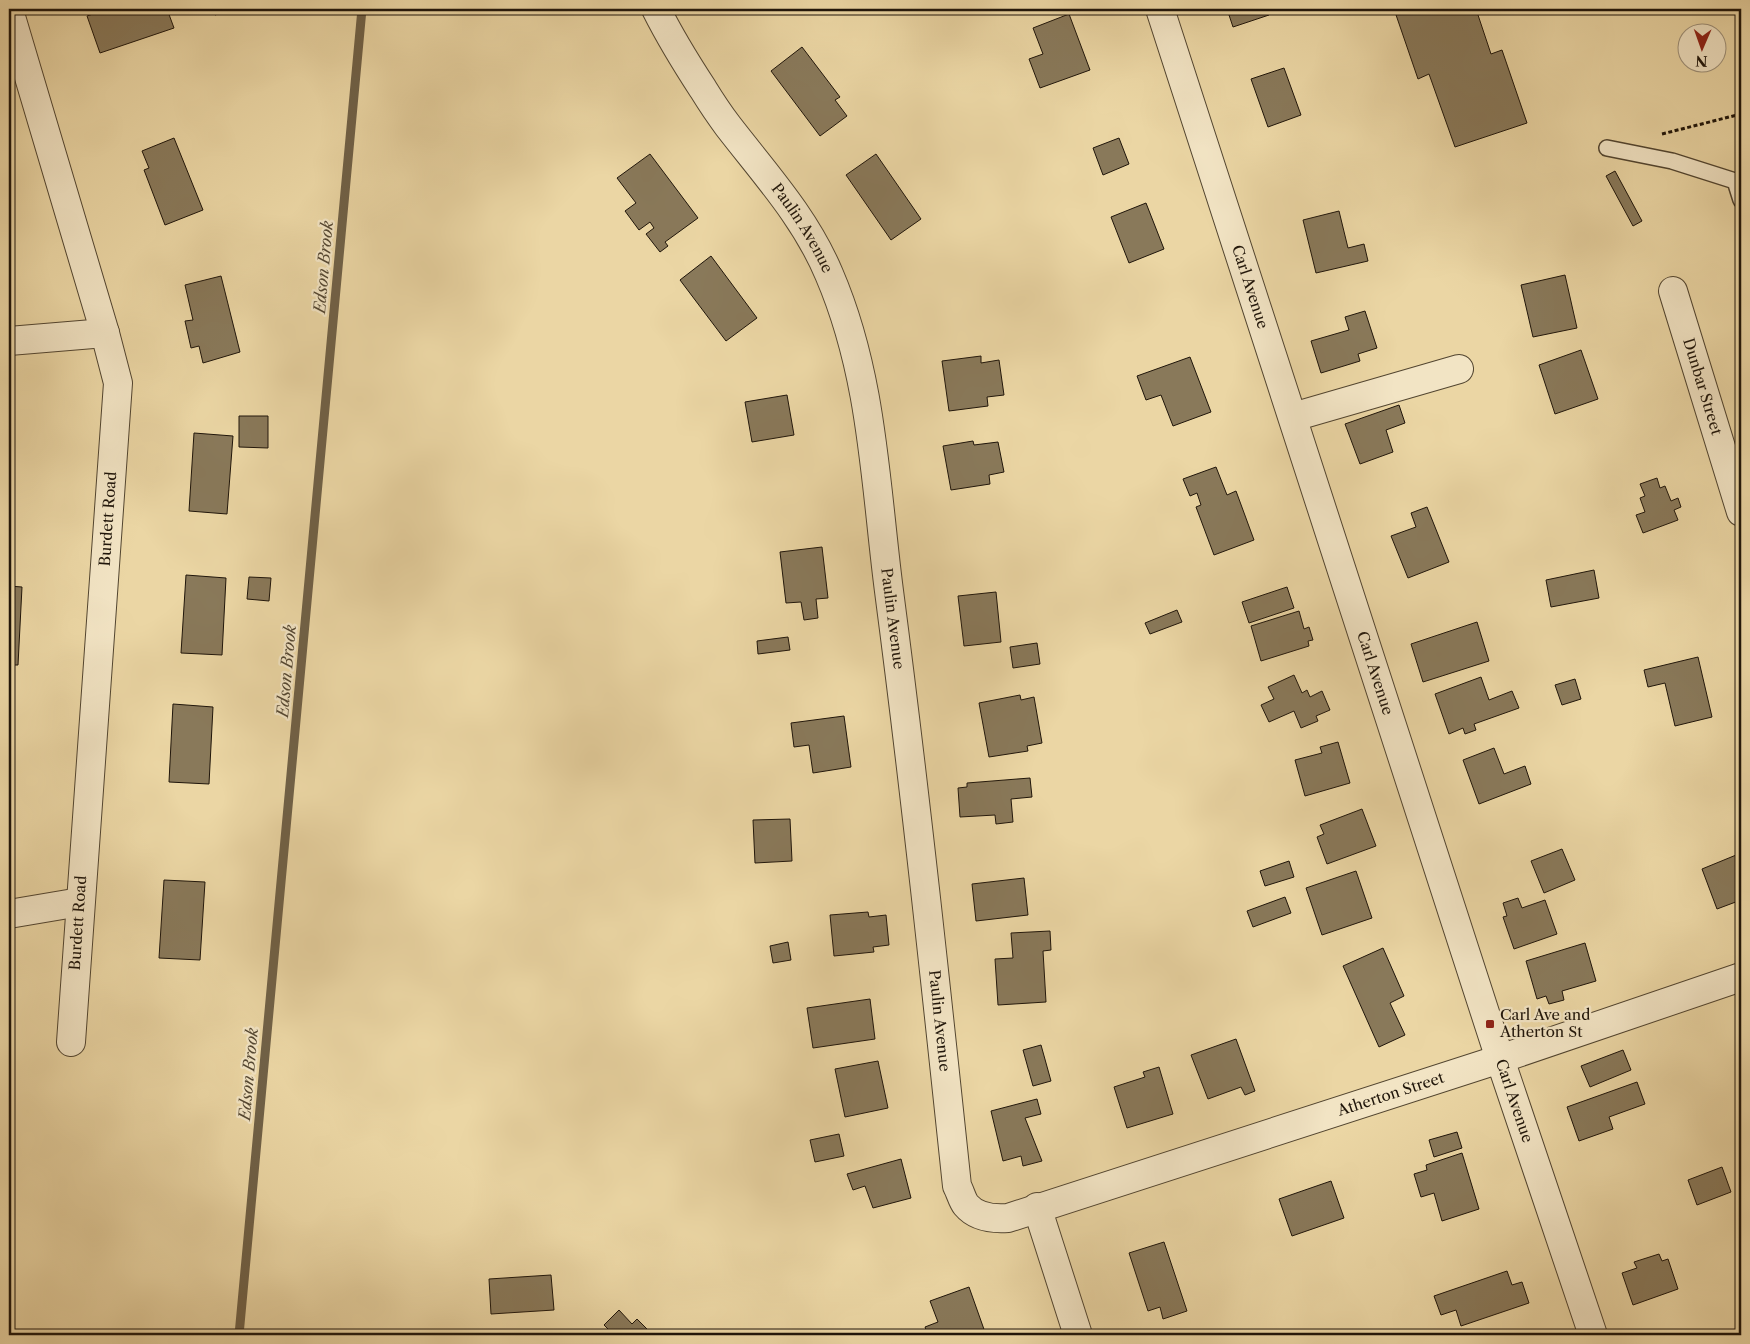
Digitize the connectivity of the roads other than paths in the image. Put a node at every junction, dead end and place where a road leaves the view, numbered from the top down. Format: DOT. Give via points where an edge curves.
graph roads {
  1 [pos="656,9"];
  2 [pos="1160,9"];
  3 [pos="9,10"];
  4 [pos="1606,148"];
  5 [pos="1738,180"];
  6 [pos="1741,200"];
  7 [pos="1672,291"];
  8 [pos="105,333"];
  9 [pos="9,341"];
  10 [pos="1459,369"];
  11 [pos="1293,417"];
  12 [pos="1741,512"];
  13 [pos="80,902"];
  14 [pos="9,914"];
  15 [pos="1741,977"];
  16 [pos="70,1042"];
  17 [pos="1500,1059"];
  18 [pos="1037,1208"];
  19 [pos="1078,1335"];
  20 [pos="1593,1335"];
  1 -- 18 [label="street, Paulin Avenue" via="683,59 726,124 794,210 828,272 852,335 867,399 873,444 957,1186 965,1205 994,1219 1008,1218"];
  2 -- 11 [label="street, Carl Avenue"];
  3 -- 8 [label="street, Burdett Road"];
  4 -- 5 [label="lane" via="1672,161"];
  5 -- 6 [label="lane"];
  7 -- 12 [label="street, Dunbar Street"];
  8 -- 9 [label="street"];
  8 -- 13 [label="street, Burdett Road" via="118,383"];
  10 -- 11 [label="street"];
  11 -- 17 [label="street, Carl Avenue"];
  13 -- 14 [label="street"];
  13 -- 16 [label="street, Burdett Road"];
  15 -- 17 [label="street, Atherton Street"];
  17 -- 18 [label="street, Atherton Street"];
  17 -- 20 [label="street, Carl Avenue"];
  18 -- 19 [label="street"];
}
